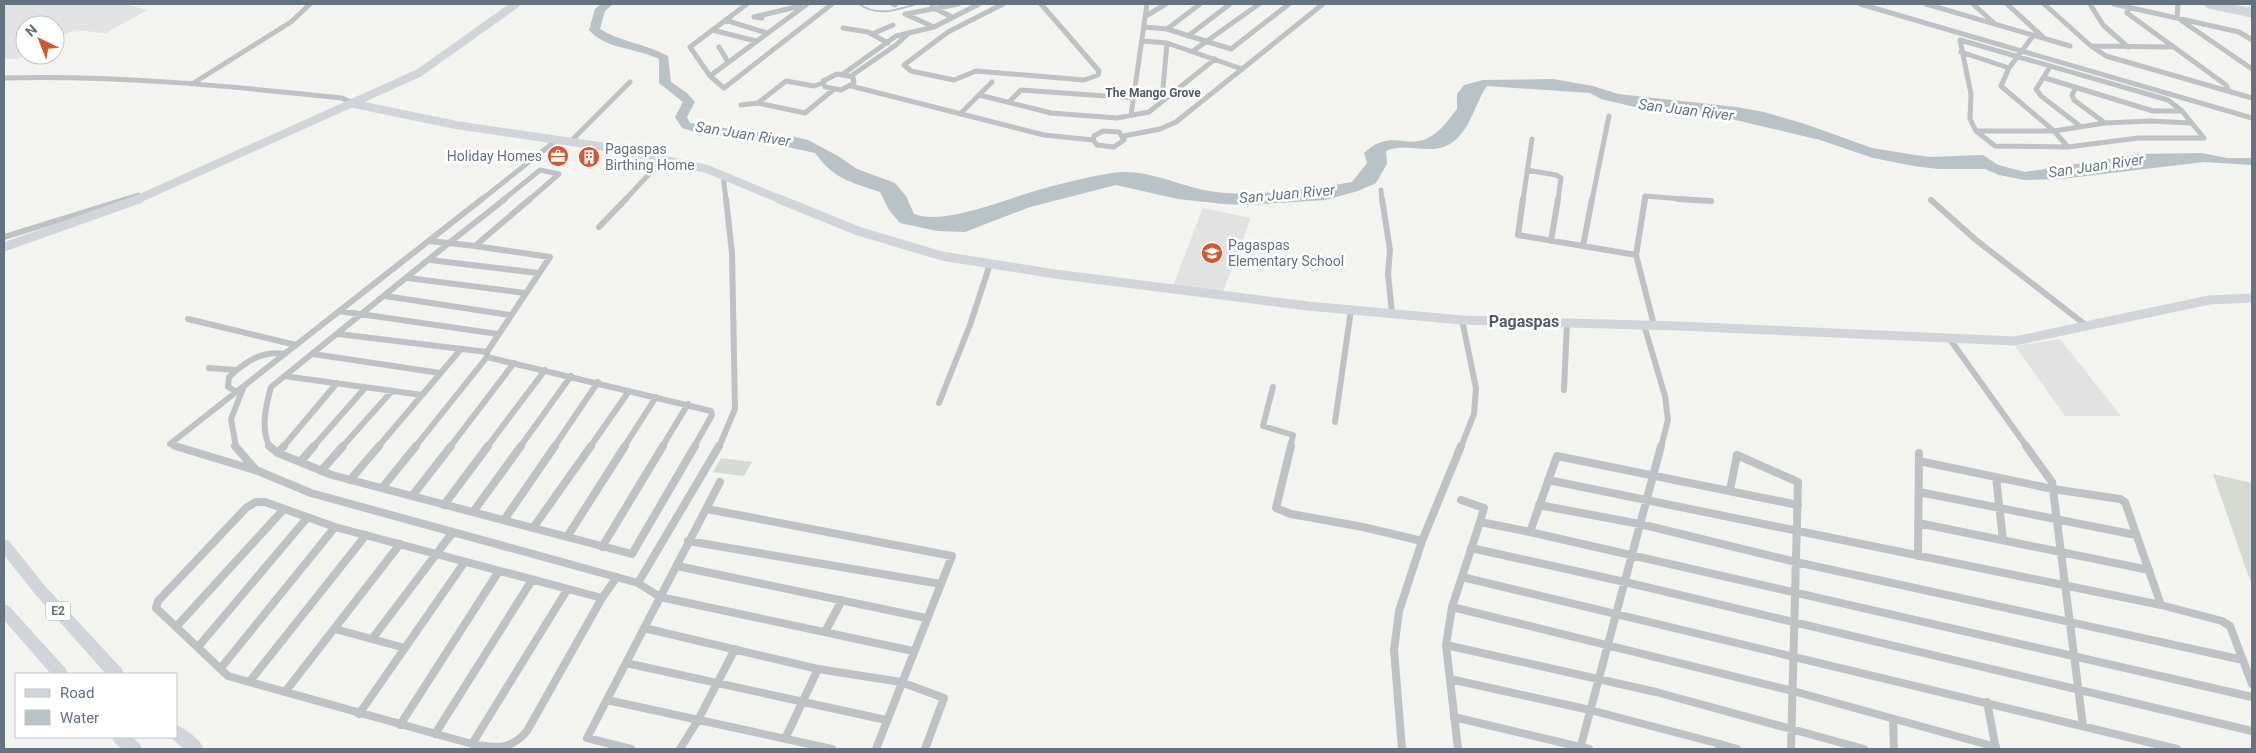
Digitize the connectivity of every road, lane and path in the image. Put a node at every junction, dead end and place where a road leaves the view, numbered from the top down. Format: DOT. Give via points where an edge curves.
graph roads {
  1 [pos="310,4"];
  2 [pos="516,4"];
  3 [pos="747,4"];
  4 [pos="807,4"];
  5 [pos="832,4"];
  6 [pos="958,4"];
  7 [pos="979,4"];
  8 [pos="1003,4"];
  9 [pos="1041,4"];
  10 [pos="1147,4"];
  11 [pos="1166,4"];
  12 [pos="1200,4"];
  13 [pos="1230,4"];
  14 [pos="1259,4"];
  15 [pos="1289,4"];
  16 [pos="1323,4"];
  17 [pos="1860,4"];
  18 [pos="1926,4"];
  19 [pos="1974,4"];
  20 [pos="2006,4"];
  21 [pos="2044,4"];
  22 [pos="2090,4"];
  23 [pos="2114,4"];
  24 [pos="2178,4"];
  25 [pos="2208,4"];
  26 [pos="932,5"];
  27 [pos="2128,7"];
  28 [pos="2252,13"];
  29 [pos="1146,16"];
  30 [pos="952,17"];
  31 [pos="762,18"];
  32 [pos="2177,18"];
  33 [pos="725,20"];
  34 [pos="893,25"];
  35 [pos="1996,25"];
  36 [pos="934,27"];
  37 [pos="1144,27"];
  38 [pos="843,28"];
  39 [pos="1167,29"];
  40 [pos="712,30"];
  41 [pos="767,33"];
  42 [pos="909,33"];
  43 [pos="872,34"];
  44 [pos="1188,36"];
  45 [pos="2033,36"];
  46 [pos="2045,39"];
  47 [pos="1143,40"];
  48 [pos="2252,40"];
  49 [pos="756,41"];
  50 [pos="1207,41"];
  51 [pos="886,42"];
  52 [pos="1167,43"];
  53 [pos="896,45"];
  54 [pos="2070,46"];
  55 [pos="2091,46"];
  56 [pos="719,47"];
  57 [pos="2128,47"];
  58 [pos="2170,47"];
  59 [pos="1193,51"];
  60 [pos="2022,51"];
  61 [pos="1961,52"];
  62 [pos="2018,56"];
  63 [pos="1216,59"];
  64 [pos="728,62"];
  65 [pos="2050,67"];
  66 [pos="2010,68"];
  67 [pos="1242,69"];
  68 [pos="2252,69"];
  69 [pos="843,74"];
  70 [pos="710,76"];
  71 [pos="851,76"];
  72 [pos="4,78"];
  73 [pos="2045,78"];
  74 [pos="630,82"];
  75 [pos="992,82"];
  76 [pos="823,83"];
  77 [pos="191,84"];
  78 [pos="851,86"];
  79 [pos="2076,87"];
  80 [pos="833,90"];
  81 [pos="2228,91"];
  82 [pos="979,95"];
  83 [pos="1134,98"];
  84 [pos="2252,98"];
  85 [pos="1165,99"];
  86 [pos="1009,102"];
  87 [pos="354,104"];
  88 [pos="758,104"];
  89 [pos="741,106"];
  90 [pos="2152,110"];
  91 [pos="2182,111"];
  92 [pos="960,114"];
  93 [pos="1131,115"];
  94 [pos="1609,116"];
  95 [pos="2252,118"];
  96 [pos="2164,122"];
  97 [pos="2105,123"];
  98 [pos="2190,123"];
  99 [pos="2080,126"];
  100 [pos="1976,131"];
  101 [pos="2054,131"];
  102 [pos="1124,136"];
  103 [pos="558,139"];
  104 [pos="1532,139"];
  105 [pos="1093,140"];
  106 [pos="570,141"];
  107 [pos="2068,147"];
  108 [pos="663,159"];
  109 [pos="1527,170"];
  110 [pos="723,175"];
  111 [pos="178,182"];
  112 [pos="1381,190"];
  113 [pos="1932,200"];
  114 [pos="1711,201"];
  115 [pos="599,228"];
  116 [pos="4,237"];
  117 [pos="429,241"];
  118 [pos="1551,241"];
  119 [pos="450,243"];
  120 [pos="4,246"];
  121 [pos="1582,246"];
  122 [pos="474,247"];
  123 [pos="1636,256"];
  124 [pos="430,260"];
  125 [pos="990,264"];
  126 [pos="538,273"];
  127 [pos="408,278"];
  128 [pos="525,292"];
  129 [pos="385,296"];
  130 [pos="2252,298"];
  131 [pos="1351,310"];
  132 [pos="339,311"];
  133 [pos="1392,314"];
  134 [pos="510,315"];
  135 [pos="361,316"];
  136 [pos="188,319"];
  137 [pos="1462,320"];
  138 [pos="1567,323"];
  139 [pos="1644,325"];
  140 [pos="1654,325"];
  141 [pos="2087,326"];
  142 [pos="338,334"];
  143 [pos="498,334"];
  144 [pos="1950,338"];
  145 [pos="272,339"];
  146 [pos="296,345"];
  147 [pos="461,349"];
  148 [pos="264,354"];
  149 [pos="285,354"];
  150 [pos="313,354"];
  151 [pos="487,354"];
  152 [pos="514,363"];
  153 [pos="209,368"];
  154 [pos="236,370"];
  155 [pos="545,370"];
  156 [pos="440,373"];
  157 [pos="284,376"];
  158 [pos="571,376"];
  159 [pos="598,382"];
  160 [pos="336,384"];
  161 [pos="244,386"];
  162 [pos="1273,387"];
  163 [pos="365,388"];
  164 [pos="1564,390"];
  165 [pos="392,391"];
  166 [pos="628,391"];
  167 [pos="237,392"];
  168 [pos="422,395"];
  169 [pos="656,397"];
  170 [pos="939,403"];
  171 [pos="688,404"];
  172 [pos="1335,422"];
  173 [pos="278,453"];
  174 [pos="300,462"];
  175 [pos="322,470"];
  176 [pos="258,471"];
  177 [pos="1653,474"];
  178 [pos="1996,477"];
  179 [pos="350,480"];
  180 [pos="1548,480"];
  181 [pos="720,482"];
  182 [pos="382,488"];
  183 [pos="2053,489"];
  184 [pos="1730,490"];
  185 [pos="1919,492"];
  186 [pos="412,496"];
  187 [pos="1647,499"];
  188 [pos="1461,500"];
  189 [pos="444,505"];
  190 [pos="1540,505"];
  191 [pos="1798,505"];
  192 [pos="2000,508"];
  193 [pos="707,509"];
  194 [pos="283,510"];
  195 [pos="473,512"];
  196 [pos="307,518"];
  197 [pos="2057,519"];
  198 [pos="504,520"];
  199 [pos="1480,522"];
  200 [pos="1918,523"];
  201 [pos="1640,524"];
  202 [pos="335,527"];
  203 [pos="533,528"];
  204 [pos="1797,531"];
  205 [pos="453,532"];
  206 [pos="1530,532"];
  207 [pos="366,535"];
  208 [pos="2136,535"];
  209 [pos="567,537"];
  210 [pos="2003,540"];
  211 [pos="688,541"];
  212 [pos="1422,541"];
  213 [pos="400,544"];
  214 [pos="4,545"];
  215 [pos="602,547"];
  216 [pos="1471,548"];
  217 [pos="2061,552"];
  218 [pos="436,554"];
  219 [pos="1632,554"];
  220 [pos="1918,556"];
  221 [pos="1796,562"];
  222 [pos="464,563"];
  223 [pos="678,566"];
  224 [pos="2149,570"];
  225 [pos="499,571"];
  226 [pos="617,577"];
  227 [pos="1462,577"];
  228 [pos="532,580"];
  229 [pos="1625,582"];
  230 [pos="638,583"];
  231 [pos="941,584"];
  232 [pos="2065,586"];
  233 [pos="567,590"];
  234 [pos="1795,594"];
  235 [pos="660,597"];
  236 [pos="602,598"];
  237 [pos="842,600"];
  238 [pos="2161,605"];
  239 [pos="1452,606"];
  240 [pos="4,610"];
  241 [pos="1616,614"];
  242 [pos="926,618"];
  243 [pos="2070,622"];
  244 [pos="1795,623"];
  245 [pos="176,627"];
  246 [pos="644,628"];
  247 [pos="335,629"];
  248 [pos="825,632"];
  249 [pos="372,639"];
  250 [pos="1608,644"];
  251 [pos="1446,645"];
  252 [pos="198,647"];
  253 [pos="405,648"];
  254 [pos="735,650"];
  255 [pos="913,651"];
  256 [pos="1794,656"];
  257 [pos="2074,656"];
  258 [pos="2243,660"];
  259 [pos="626,663"];
  260 [pos="220,669"];
  261 [pos="818,669"];
  262 [pos="59,673"];
  263 [pos="115,673"];
  264 [pos="1599,678"];
  265 [pos="1450,679"];
  266 [pos="250,681"];
  267 [pos="901,682"];
  268 [pos="718,683"];
  269 [pos="2252,684"];
  270 [pos="1793,691"];
  271 [pos="2078,691"];
  272 [pos="285,692"];
  273 [pos="2252,697"];
  274 [pos="607,700"];
  275 [pos="803,702"];
  276 [pos="1987,702"];
  277 [pos="1590,710"];
  278 [pos="359,714"];
  279 [pos="1454,717"];
  280 [pos="1893,719"];
  281 [pos="698,720"];
  282 [pos="886,720"];
  283 [pos="400,725"];
  284 [pos="2083,726"];
  285 [pos="1792,727"];
  286 [pos="2252,731"];
  287 [pos="178,734"];
  288 [pos="434,734"];
  289 [pos="121,738"];
  290 [pos="785,739"];
  291 [pos="472,744"];
  292 [pos="1720,747"];
  293 [pos="1996,748"];
  294 [pos="134,749"];
  295 [pos="196,749"];
  296 [pos="631,749"];
  297 [pos="680,749"];
  298 [pos="832,749"];
  299 [pos="876,749"];
  300 [pos="925,749"];
  301 [pos="1402,749"];
  302 [pos="1458,749"];
  303 [pos="1583,749"];
  304 [pos="1737,749"];
  305 [pos="1791,749"];
  306 [pos="1864,749"];
  307 [pos="1894,749"];
  308 [pos="2176,749"];
  1 -- 77 [label="street" via="291,22"];
  2 -- 87 [label="main road" via="419,73"];
  3 -- 33 [label="street"];
  4 -- 31 [label="street" via="754,17"];
  4 -- 41 [label="street"];
  5 -- 70 [label="street" via="724,88"];
  6 -- 26 [label="street"];
  7 -- 30 [label="street"];
  8 -- 9 [label="street" via="948,32 904,66 911,71 954,80 976,71 1084,80 1098,74 1099,71"];
  10 -- 29 [label="street"];
  11 -- 29 [label="street"];
  12 -- 39 [label="street"];
  13 -- 44 [label="street"];
  14 -- 50 [label="street"];
  15 -- 50 [label="street" via="1231,49"];
  16 -- 67 [label="street"];
  17 -- 60 [label="street"];
  18 -- 35 [label="street"];
  19 -- 35 [label="street"];
  20 -- 46 [label="street"];
  21 -- 55 [label="street"];
  22 -- 57 [label="street" via="2103,25"];
  23 -- 27 [label="street"];
  24 -- 32 [label="street"];
  25 -- 28 [label="highway"];
  26 -- 30 [label="street"];
  26 -- 36 [label="street" via="905,14"];
  27 -- 32 [label="street"];
  27 -- 58 [label="street" via="2127,13"];
  29 -- 37 [label="street"];
  30 -- 36 [label="street"];
  32 -- 48 [label="street" via="2239,32"];
  32 -- 68 [label="street"];
  33 -- 40 [label="street"];
  33 -- 41 [label="street"];
  34 -- 43 [label="street"];
  35 -- 45 [label="street"];
  36 -- 42 [label="street"];
  37 -- 39 [label="street"];
  37 -- 47 [label="street"];
  38 -- 43 [label="street"];
  39 -- 44 [label="street"];
  40 -- 49 [label="street"];
  40 -- 70 [label="street" via="690,47"];
  41 -- 49 [label="street"];
  42 -- 51 [label="street"];
  42 -- 53 [label="street"];
  43 -- 51 [label="street"];
  44 -- 50 [label="street"];
  45 -- 46 [label="street"];
  45 -- 60 [label="street"];
  46 -- 54 [label="street"];
  47 -- 52 [label="street"];
  47 -- 83 [label="street"];
  49 -- 64 [label="street"];
  50 -- 59 [label="street"];
  51 -- 53 [label="street"];
  51 -- 69 [label="street"];
  52 -- 59 [label="street"];
  52 -- 85 [label="street"];
  53 -- 71 [label="street"];
  55 -- 57 [label="street"];
  55 -- 81 [label="street" via="2106,56"];
  56 -- 64 [label="street"];
  57 -- 58 [label="street"];
  58 -- 81 [label="street" via="2226,85"];
  59 -- 63 [label="street"];
  60 -- 62 [label="street"];
  60 -- 95 [label="street"];
  61 -- 62 [label="street" via="1960,40"];
  61 -- 66 [label="street"];
  61 -- 100 [label="street" via="1971,94 1970,119"];
  62 -- 65 [label="street"];
  62 -- 66 [label="street"];
  63 -- 67 [label="street"];
  63 -- 85 [label="street"];
  64 -- 70 [label="street"];
  65 -- 73 [label="street"];
  65 -- 91 [label="street" via="2168,100"];
  66 -- 101 [label="street" via="2001,86"];
  67 -- 102 [label="street" via="1176,122 1160,129"];
  69 -- 71 [label="street"];
  69 -- 76 [label="street" via="831,76"];
  71 -- 78 [label="street" via="854,80"];
  72 -- 77 [label="street"];
  73 -- 79 [label="street"];
  73 -- 99 [label="street" via="2036,89 2041,96"];
  74 -- 106 [label="street"];
  75 -- 82 [label="street"];
  76 -- 80 [label="street"];
  76 -- 88 [label="street" via="814,86 786,81"];
  77 -- 87 [label="street" via="342,98"];
  78 -- 80 [label="street"];
  78 -- 92 [label="street"];
  79 -- 90 [label="street"];
  79 -- 97 [label="street" via="2072,95 2074,100"];
  80 -- 88 [label="street" via="805,113"];
  81 -- 84 [label="street"];
  82 -- 86 [label="street"];
  82 -- 92 [label="street"];
  83 -- 86 [label="street" via="1022,90"];
  83 -- 93 [label="street"];
  85 -- 93 [label="street" via="1149,112"];
  86 -- 93 [label="street" via="1052,113 1117,118"];
  87 -- 103 [label="main road" via="456,125"];
  87 -- 111 [label="main road"];
  88 -- 89 [label="street"];
  90 -- 91 [label="street"];
  90 -- 96 [label="street"];
  91 -- 98 [label="street"];
  92 -- 105 [label="street" via="1044,135"];
  94 -- 121 [label="street"];
  96 -- 97 [label="street"];
  96 -- 98 [label="street"];
  97 -- 99 [label="street"];
  98 -- 107 [label="street" via="2204,138 2138,138"];
  99 -- 101 [label="street"];
  100 -- 101 [label="street"];
  100 -- 107 [label="street" via="1995,146"];
  101 -- 107 [label="street"];
  102 -- 105 [label="street" via="1116,131 1103,131"];
  102 -- 105 [label="street" via="1123,143 1114,147 1102,147"];
  103 -- 106 [label="main road"];
  103 -- 117 [label="street"];
  104 -- 109 [label="street"];
  106 -- 108 [label="main road"];
  108 -- 110 [label="main road"];
  108 -- 115 [label="street"];
  109 -- 118 [label="street" via="1561,178"];
  109 -- 118 [label="street" via="1518,235"];
  110 -- 125 [label="main road" via="858,231 942,256"];
  110 -- 230 [label="street" via="732,253 735,409 722,440"];
  111 -- 116 [label="street"];
  111 -- 120 [label="main road" via="117,208"];
  112 -- 133 [label="street" via="1390,250 1388,274"];
  113 -- 141 [label="street" via="1976,240"];
  114 -- 123 [label="street" via="1645,196"];
  117 -- 119 [label="street"];
  117 -- 132 [label="street"];
  118 -- 121 [label="street"];
  119 -- 122 [label="street"];
  119 -- 122 [label="street" via="540,170 559,174"];
  119 -- 124 [label="street"];
  121 -- 123 [label="street"];
  122 -- 126 [label="street" via="550,257"];
  123 -- 140 [label="street"];
  124 -- 126 [label="street"];
  124 -- 127 [label="street"];
  125 -- 131 [label="main road" via="1194,293"];
  125 -- 170 [label="street"];
  126 -- 128 [label="street"];
  127 -- 128 [label="street"];
  127 -- 129 [label="street"];
  128 -- 134 [label="street"];
  129 -- 134 [label="street"];
  129 -- 135 [label="street"];
  130 -- 141 [label="main road" via="2209,300"];
  131 -- 133 [label="main road"];
  131 -- 172 [label="street"];
  132 -- 135 [label="street"];
  132 -- 146 [label="street"];
  133 -- 137 [label="main road"];
  134 -- 143 [label="street"];
  135 -- 142 [label="street"];
  135 -- 143 [label="street"];
  136 -- 145 [label="street"];
  137 -- 138 [label="main road"];
  137 -- 212 [label="street" via="1476,388 1474,414"];
  138 -- 139 [label="main road"];
  138 -- 164 [label="street"];
  139 -- 140 [label="main road"];
  139 -- 177 [label="street" via="1665,396 1668,420"];
  140 -- 144 [label="main road"];
  141 -- 144 [label="main road" via="2014,341"];
  142 -- 147 [label="street"];
  142 -- 150 [label="street"];
  143 -- 151 [label="street"];
  144 -- 183 [label="street" via="2052,482"];
  145 -- 146 [label="street"];
  145 -- 148 [label="street"];
  146 -- 149 [label="street"];
  147 -- 151 [label="street"];
  147 -- 156 [label="street"];
  148 -- 149 [label="street" via="276,351"];
  148 -- 154 [label="street"];
  149 -- 161 [label="street"];
  150 -- 156 [label="street"];
  150 -- 157 [label="street"];
  151 -- 152 [label="street"];
  151 -- 182 [label="street"];
  152 -- 155 [label="street"];
  152 -- 186 [label="street"];
  153 -- 154 [label="street"];
  154 -- 167 [label="street" via="228,377 228,387"];
  155 -- 158 [label="street"];
  155 -- 189 [label="street"];
  156 -- 168 [label="street"];
  157 -- 160 [label="street"];
  157 -- 173 [label="street" via="271,388 266,408 265,439"];
  158 -- 159 [label="street"];
  158 -- 195 [label="street"];
  159 -- 166 [label="street"];
  159 -- 198 [label="street"];
  160 -- 163 [label="street"];
  160 -- 173 [label="street"];
  161 -- 167 [label="street"];
  161 -- 176 [label="street" via="231,419 232,427 236,449"];
  162 -- 212 [label="street" via="1263,426 1293,435 1276,508 1291,514"];
  163 -- 165 [label="street"];
  163 -- 174 [label="street"];
  165 -- 168 [label="street"];
  165 -- 175 [label="street"];
  166 -- 169 [label="street"];
  166 -- 203 [label="street"];
  167 -- 176 [label="street" via="170,444"];
  168 -- 179 [label="street"];
  169 -- 171 [label="street"];
  169 -- 209 [label="street"];
  171 -- 215 [label="street"];
  171 -- 215 [label="street" via="712,411 712,415 636,550 625,554"];
  173 -- 174 [label="street"];
  174 -- 175 [label="street"];
  175 -- 179 [label="street"];
  176 -- 205 [label="street" via="311,493"];
  177 -- 180 [label="street" via="1557,456"];
  177 -- 184 [label="street"];
  177 -- 187 [label="street"];
  178 -- 183 [label="street"];
  178 -- 185 [label="street" via="1919,457"];
  178 -- 192 [label="street"];
  179 -- 182 [label="street"];
  180 -- 187 [label="street"];
  180 -- 190 [label="street"];
  181 -- 193 [label="street"];
  182 -- 186 [label="street"];
  183 -- 197 [label="street"];
  183 -- 208 [label="street" via="2120,499 2125,502"];
  184 -- 191 [label="street"];
  184 -- 191 [label="street" via="1737,455 1798,482"];
  185 -- 192 [label="street"];
  185 -- 200 [label="street"];
  186 -- 189 [label="street"];
  187 -- 201 [label="street"];
  187 -- 204 [label="street"];
  188 -- 199 [label="street" via="1484,508"];
  189 -- 195 [label="street"];
  190 -- 201 [label="street"];
  190 -- 206 [label="street"];
  191 -- 204 [label="street"];
  192 -- 197 [label="street"];
  192 -- 210 [label="street"];
  193 -- 211 [label="street"];
  193 -- 231 [label="street" via="952,556"];
  194 -- 196 [label="street"];
  194 -- 245 [label="street"];
  194 -- 245 [label="street" via="260,502 246,508 158,601 155,605 158,611"];
  195 -- 198 [label="street"];
  196 -- 202 [label="street"];
  196 -- 252 [label="street"];
  197 -- 208 [label="street"];
  197 -- 217 [label="street"];
  198 -- 203 [label="street"];
  199 -- 206 [label="street"];
  199 -- 216 [label="street"];
  200 -- 210 [label="street"];
  200 -- 220 [label="street"];
  201 -- 219 [label="street"];
  201 -- 221 [label="street"];
  202 -- 207 [label="street"];
  202 -- 260 [label="street"];
  203 -- 209 [label="street"];
  204 -- 220 [label="street"];
  204 -- 221 [label="street"];
  205 -- 218 [label="street"];
  205 -- 226 [label="street"];
  206 -- 219 [label="street"];
  207 -- 213 [label="street"];
  207 -- 266 [label="street"];
  208 -- 224 [label="street"];
  209 -- 215 [label="street"];
  210 -- 217 [label="street"];
  211 -- 223 [label="street"];
  211 -- 231 [label="street"];
  212 -- 301 [label="street" via="1399,611 1394,650"];
  213 -- 218 [label="street"];
  213 -- 247 [label="street"];
  214 -- 263 [label="highway, E2"];
  216 -- 227 [label="street"];
  216 -- 229 [label="street"];
  217 -- 224 [label="street"];
  217 -- 232 [label="street"];
  218 -- 222 [label="street"];
  218 -- 249 [label="street"];
  219 -- 229 [label="street"];
  219 -- 234 [label="street"];
  220 -- 232 [label="street"];
  221 -- 234 [label="street"];
  221 -- 243 [label="street"];
  222 -- 225 [label="street"];
  222 -- 253 [label="street"];
  223 -- 235 [label="street"];
  223 -- 237 [label="street"];
  224 -- 238 [label="street"];
  225 -- 228 [label="street"];
  225 -- 283 [label="street"];
  226 -- 230 [label="street"];
  226 -- 236 [label="street"];
  227 -- 239 [label="street"];
  227 -- 241 [label="street"];
  228 -- 233 [label="street"];
  228 -- 288 [label="street"];
  229 -- 241 [label="street"];
  229 -- 244 [label="street"];
  230 -- 235 [label="street"];
  231 -- 242 [label="street"];
  232 -- 238 [label="street"];
  232 -- 243 [label="street"];
  233 -- 236 [label="street"];
  233 -- 291 [label="street"];
  234 -- 244 [label="street"];
  234 -- 257 [label="street"];
  235 -- 246 [label="street"];
  235 -- 248 [label="street"];
  236 -- 291 [label="street" via="519,740 508,746 492,748"];
  237 -- 242 [label="street"];
  237 -- 248 [label="street"];
  238 -- 258 [label="street" via="2230,626"];
  239 -- 250 [label="street"];
  239 -- 251 [label="street"];
  240 -- 262 [label="highway"];
  241 -- 250 [label="street"];
  241 -- 256 [label="street"];
  242 -- 255 [label="street"];
  243 -- 257 [label="street"];
  243 -- 258 [label="street"];
  244 -- 256 [label="street"];
  244 -- 271 [label="street"];
  245 -- 252 [label="street"];
  246 -- 254 [label="street"];
  246 -- 259 [label="street"];
  247 -- 249 [label="street"];
  247 -- 272 [label="street"];
  248 -- 255 [label="street"];
  249 -- 253 [label="street"];
  250 -- 264 [label="street"];
  250 -- 270 [label="street"];
  251 -- 264 [label="street"];
  251 -- 265 [label="street"];
  252 -- 260 [label="street"];
  253 -- 278 [label="street"];
  254 -- 261 [label="street"];
  254 -- 268 [label="street"];
  255 -- 267 [label="street"];
  256 -- 270 [label="street"];
  256 -- 276 [label="street"];
  257 -- 271 [label="street"];
  257 -- 273 [label="street"];
  258 -- 269 [label="street"];
  259 -- 268 [label="street"];
  259 -- 274 [label="street"];
  260 -- 266 [label="street" via="228,676"];
  261 -- 267 [label="street"];
  261 -- 275 [label="street"];
  264 -- 277 [label="street"];
  264 -- 285 [label="street"];
  265 -- 277 [label="street"];
  265 -- 279 [label="street"];
  266 -- 272 [label="street"];
  267 -- 282 [label="street"];
  267 -- 300 [label="street" via="944,698"];
  268 -- 275 [label="street"];
  268 -- 281 [label="street"];
  270 -- 280 [label="street"];
  270 -- 285 [label="street"];
  271 -- 284 [label="street"];
  271 -- 286 [label="street"];
  272 -- 278 [label="street"];
  274 -- 281 [label="street"];
  274 -- 296 [label="street" via="587,738"];
  275 -- 282 [label="street"];
  275 -- 290 [label="street"];
  276 -- 284 [label="street"];
  276 -- 293 [label="street"];
  277 -- 292 [label="street"];
  277 -- 303 [label="street"];
  278 -- 283 [label="street"];
  279 -- 302 [label="street"];
  279 -- 303 [label="street"];
  280 -- 293 [label="street"];
  280 -- 307 [label="street"];
  281 -- 290 [label="street"];
  281 -- 297 [label="street"];
  282 -- 299 [label="street"];
  283 -- 288 [label="street"];
  284 -- 308 [label="street"];
  285 -- 305 [label="street"];
  285 -- 306 [label="street"];
  287 -- 295 [label="highway"];
  288 -- 291 [label="street"];
  289 -- 294 [label="highway"];
  290 -- 298 [label="street"];
  292 -- 304 [label="street"];
}
